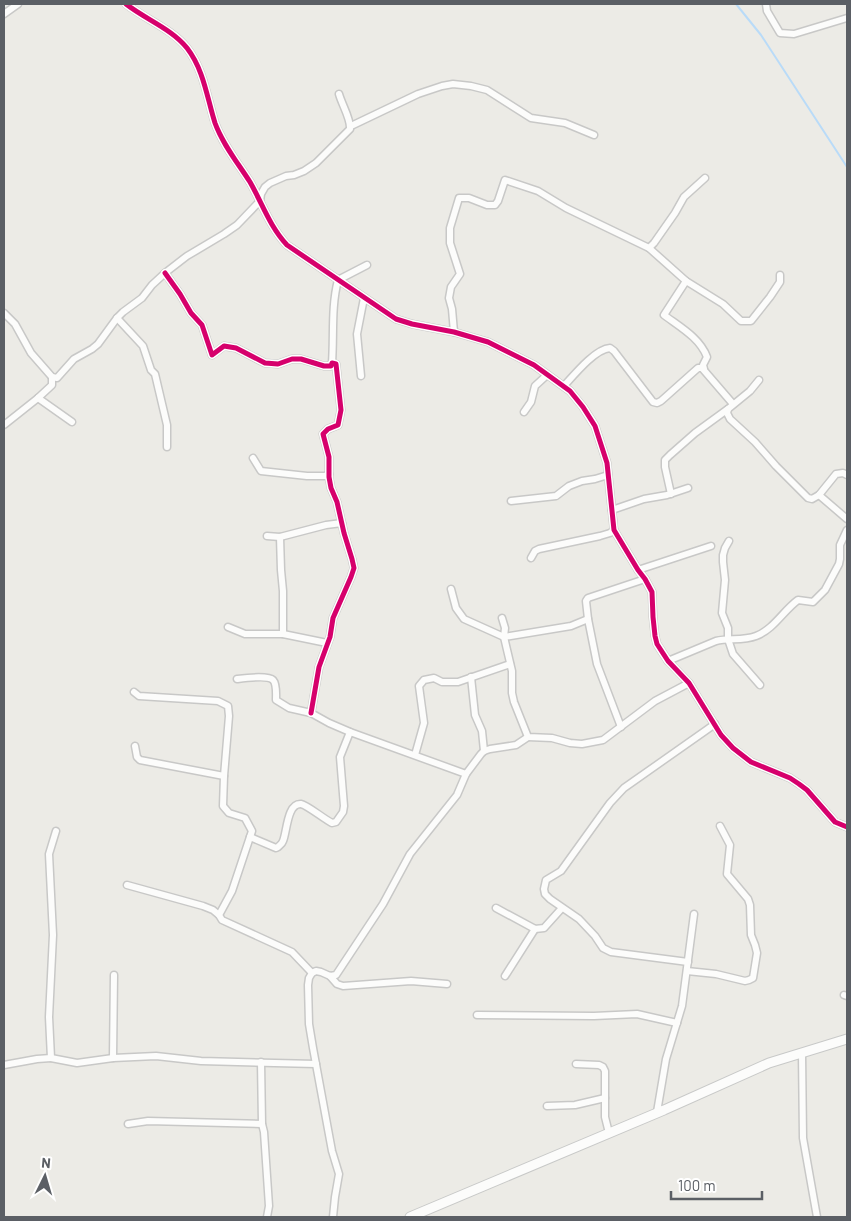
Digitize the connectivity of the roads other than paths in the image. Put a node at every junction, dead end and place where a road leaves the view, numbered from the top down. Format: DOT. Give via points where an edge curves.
graph roads {
  1 [pos="18,4"];
  2 [pos="126,4"];
  3 [pos="766,4"];
  4 [pos="4,14"];
  5 [pos="847,18"];
  6 [pos="339,94"];
  7 [pos="351,126"];
  8 [pos="594,135"];
  9 [pos="705,178"];
  10 [pos="260,201"];
  11 [pos="649,248"];
  12 [pos="366,264"];
  13 [pos="165,273"];
  14 [pos="780,275"];
  15 [pos="338,280"];
  16 [pos="686,281"];
  17 [pos="364,298"];
  18 [pos="4,313"];
  19 [pos="116,318"];
  20 [pos="454,332"];
  21 [pos="332,363"];
  22 [pos="704,369"];
  23 [pos="547,375"];
  24 [pos="362,376"];
  25 [pos="52,377"];
  26 [pos="759,380"];
  27 [pos="564,386"];
  28 [pos="38,398"];
  29 [pos="733,404"];
  30 [pos="728,409"];
  31 [pos="524,412"];
  32 [pos="5,421"];
  33 [pos="72,422"];
  34 [pos="167,447"];
  35 [pos="253,458"];
  36 [pos="329,474"];
  37 [pos="608,475"];
  38 [pos="847,475"];
  39 [pos="688,488"];
  40 [pos="671,494"];
  41 [pos="819,495"];
  42 [pos="511,501"];
  43 [pos="612,510"];
  44 [pos="847,519"];
  45 [pos="342,523"];
  46 [pos="614,530"];
  47 [pos="847,530"];
  48 [pos="267,536"];
  49 [pos="280,536"];
  50 [pos="729,541"];
  51 [pos="711,546"];
  52 [pos="531,558"];
  53 [pos="638,570"];
  54 [pos="645,579"];
  55 [pos="450,589"];
  56 [pos="502,618"];
  57 [pos="588,619"];
  58 [pos="228,627"];
  59 [pos="283,634"];
  60 [pos="504,637"];
  61 [pos="728,639"];
  62 [pos="327,643"];
  63 [pos="668,662"];
  64 [pos="510,664"];
  65 [pos="471,677"];
  66 [pos="238,678"];
  67 [pos="689,683"];
  68 [pos="760,685"];
  69 [pos="134,692"];
  70 [pos="310,713"];
  71 [pos="715,724"];
  72 [pos="621,727"];
  73 [pos="350,732"];
  74 [pos="528,738"];
  75 [pos="135,746"];
  76 [pos="484,751"];
  77 [pos="415,755"];
  78 [pos="466,774"];
  79 [pos="224,776"];
  80 [pos="720,826"];
  81 [pos="847,827"];
  82 [pos="56,831"];
  83 [pos="250,837"];
  84 [pos="127,885"];
  85 [pos="496,908"];
  86 [pos="562,908"];
  87 [pos="694,914"];
  88 [pos="219,915"];
  89 [pos="535,929"];
  90 [pos="688,962"];
  91 [pos="687,970"];
  92 [pos="312,973"];
  93 [pos="114,975"];
  94 [pos="330,976"];
  95 [pos="505,976"];
  96 [pos="447,984"];
  97 [pos="476,1015"];
  98 [pos="677,1023"];
  99 [pos="847,1039"];
  100 [pos="802,1053"];
  101 [pos="51,1058"];
  102 [pos="113,1058"];
  103 [pos="261,1062"];
  104 [pos="316,1064"];
  105 [pos="576,1064"];
  106 [pos="4,1065"];
  107 [pos="605,1098"];
  108 [pos="547,1106"];
  109 [pos="657,1112"];
  110 [pos="128,1124"];
  111 [pos="262,1124"];
  112 [pos="609,1133"];
  113 [pos="267,1217"];
  114 [pos="334,1217"];
  115 [pos="410,1217"];
  116 [pos="817,1217"];
  1 -- 4 [label="street"];
  2 -- 10 [label="street" via="187,47 202,75 222,139"];
  3 -- 5 [label="street" via="780,33 794,34"];
  6 -- 7 [label="street"];
  7 -- 8 [label="street" via="418,94 453,84 486,90 531,118 565,123"];
  7 -- 10 [label="street" via="316,163 265,187"];
  9 -- 11 [label="street" via="684,197"];
  10 -- 13 [label="street" via="237,225"];
  10 -- 15 [label="street" via="287,245"];
  11 -- 16 [label="street"];
  11 -- 20 [label="street" via="538,191 505,180 494,205 459,198 450,228 450,243 460,274 451,287"];
  12 -- 15 [label="street"];
  13 -- 19 [label="street" via="142,298"];
  13 -- 21 [label="street" via="202,325 212,354 224,346 236,348 266,363 301,359 324,366"];
  14 -- 16 [label="street" via="780,282 751,321 741,321 723,304"];
  15 -- 17 [label="street"];
  15 -- 21 [label="street"];
  16 -- 22 [label="street" via="664,315 692,336 705,351"];
  17 -- 20 [label="street" via="396,319"];
  17 -- 24 [label="street" via="357,334"];
  18 -- 25 [label="street"];
  19 -- 25 [label="street" via="92,349 74,359 57,378"];
  19 -- 34 [label="street" via="143,346 155,374 167,425"];
  20 -- 23 [label="street" via="488,342"];
  21 -- 36 [label="street" via="336,364 341,410 338,425 323,434 329,457"];
  22 -- 27 [label="street" via="698,368 657,403 614,352 605,348 584,364"];
  22 -- 29 [label="street"];
  23 -- 27 [label="street"];
  23 -- 31 [label="street" via="535,386 531,402"];
  25 -- 28 [label="street" via="52,385"];
  26 -- 29 [label="street"];
  27 -- 37 [label="street" via="595,426"];
  28 -- 32 [label="street"];
  28 -- 33 [label="street"];
  29 -- 30 [label="street"];
  30 -- 40 [label="street" via="665,460"];
  30 -- 41 [label="street" via="730,419 806,496 812,499"];
  35 -- 36 [label="street" via="261,471 307,476"];
  36 -- 45 [label="street"];
  37 -- 42 [label="street" via="569,486 556,496"];
  37 -- 43 [label="street"];
  38 -- 41 [label="street" via="833,476"];
  39 -- 40 [label="street"];
  40 -- 43 [label="street"];
  41 -- 44 [label="street"];
  43 -- 46 [label="street"];
  45 -- 49 [label="street"];
  45 -- 62 [label="street" via="354,568"];
  46 -- 52 [label="street" via="539,550"];
  46 -- 53 [label="street"];
  47 -- 61 [label="street" via="840,545 839,564 815,601 798,600 762,633 749,638"];
  48 -- 49 [label="street"];
  49 -- 59 [label="street"];
  50 -- 61 [label="street" via="723,555 722,608"];
  51 -- 53 [label="street"];
  53 -- 54 [label="street"];
  54 -- 57 [label="street" via="586,600"];
  54 -- 63 [label="street" via="652,592 658,644"];
  55 -- 60 [label="street" via="456,608 464,619"];
  56 -- 60 [label="street"];
  57 -- 60 [label="street" via="571,626"];
  57 -- 72 [label="street" via="597,664"];
  58 -- 59 [label="street" via="245,634"];
  59 -- 62 [label="street"];
  60 -- 64 [label="street"];
  61 -- 63 [label="street"];
  61 -- 68 [label="street" via="733,654"];
  62 -- 70 [label="street"];
  63 -- 67 [label="street"];
  64 -- 65 [label="street"];
  64 -- 74 [label="street" via="514,702"];
  65 -- 76 [label="street" via="475,715 482,731"];
  65 -- 77 [label="street" via="458,682 442,682 434,678 424,680 419,686 424,723"];
  66 -- 70 [label="street" via="271,678 278,702"];
  67 -- 71 [label="street"];
  67 -- 72 [label="street" via="655,701"];
  69 -- 79 [label="street" via="139,696 218,701 228,706"];
  70 -- 73 [label="street"];
  71 -- 81 [label="street" via="721,735 742,756 799,784 835,822"];
  71 -- 86 [label="street" via="624,788 610,803 561,872 546,880 545,894"];
  72 -- 74 [label="street" via="603,740 582,744 552,738"];
  73 -- 77 [label="street"];
  73 -- 83 [label="street" via="340,757 344,806 336,822 332,823 298,804 290,812 283,842 278,847"];
  74 -- 76 [label="street" via="516,745"];
  75 -- 79 [label="street" via="140,760"];
  76 -- 78 [label="street"];
  77 -- 78 [label="street"];
  78 -- 94 [label="street" via="457,796 410,854 383,904 336,975"];
  79 -- 83 [label="street" via="223,806 229,813 245,818 252,831"];
  80 -- 91 [label="street" via="730,845 727,874 750,906 751,935 757,953 753,978 745,981"];
  82 -- 101 [label="street" via="50,854 53,935 49,1017"];
  83 -- 88 [label="street" via="232,891"];
  84 -- 88 [label="street" via="203,906"];
  85 -- 89 [label="street"];
  86 -- 89 [label="street" via="544,928"];
  86 -- 90 [label="street" via="579,919 603,948 611,952"];
  87 -- 90 [label="street"];
  88 -- 92 [label="street" via="222,920 292,952"];
  89 -- 95 [label="street"];
  90 -- 91 [label="street"];
  91 -- 98 [label="street"];
  92 -- 94 [label="street" via="316,971"];
  92 -- 104 [label="street" via="308,985 309,1017"];
  93 -- 102 [label="street"];
  94 -- 96 [label="street" via="343,986 411,981"];
  97 -- 98 [label="street" via="636,1014"];
  98 -- 109 [label="street" via="666,1059"];
  99 -- 100 [label="main road"];
  100 -- 109 [label="main road" via="769,1063"];
  100 -- 116 [label="street" via="803,1138"];
  101 -- 102 [label="street" via="77,1063"];
  101 -- 106 [label="street"];
  102 -- 103 [label="street" via="156,1056"];
  103 -- 104 [label="street"];
  103 -- 111 [label="street"];
  104 -- 114 [label="street" via="339,1174"];
  105 -- 107 [label="street" via="599,1064 603,1067"];
  107 -- 108 [label="street" via="575,1105"];
  107 -- 112 [label="street"];
  109 -- 112 [label="main road"];
  110 -- 111 [label="street" via="148,1121"];
  111 -- 113 [label="street" via="269,1206"];
  112 -- 115 [label="main road"];
}
